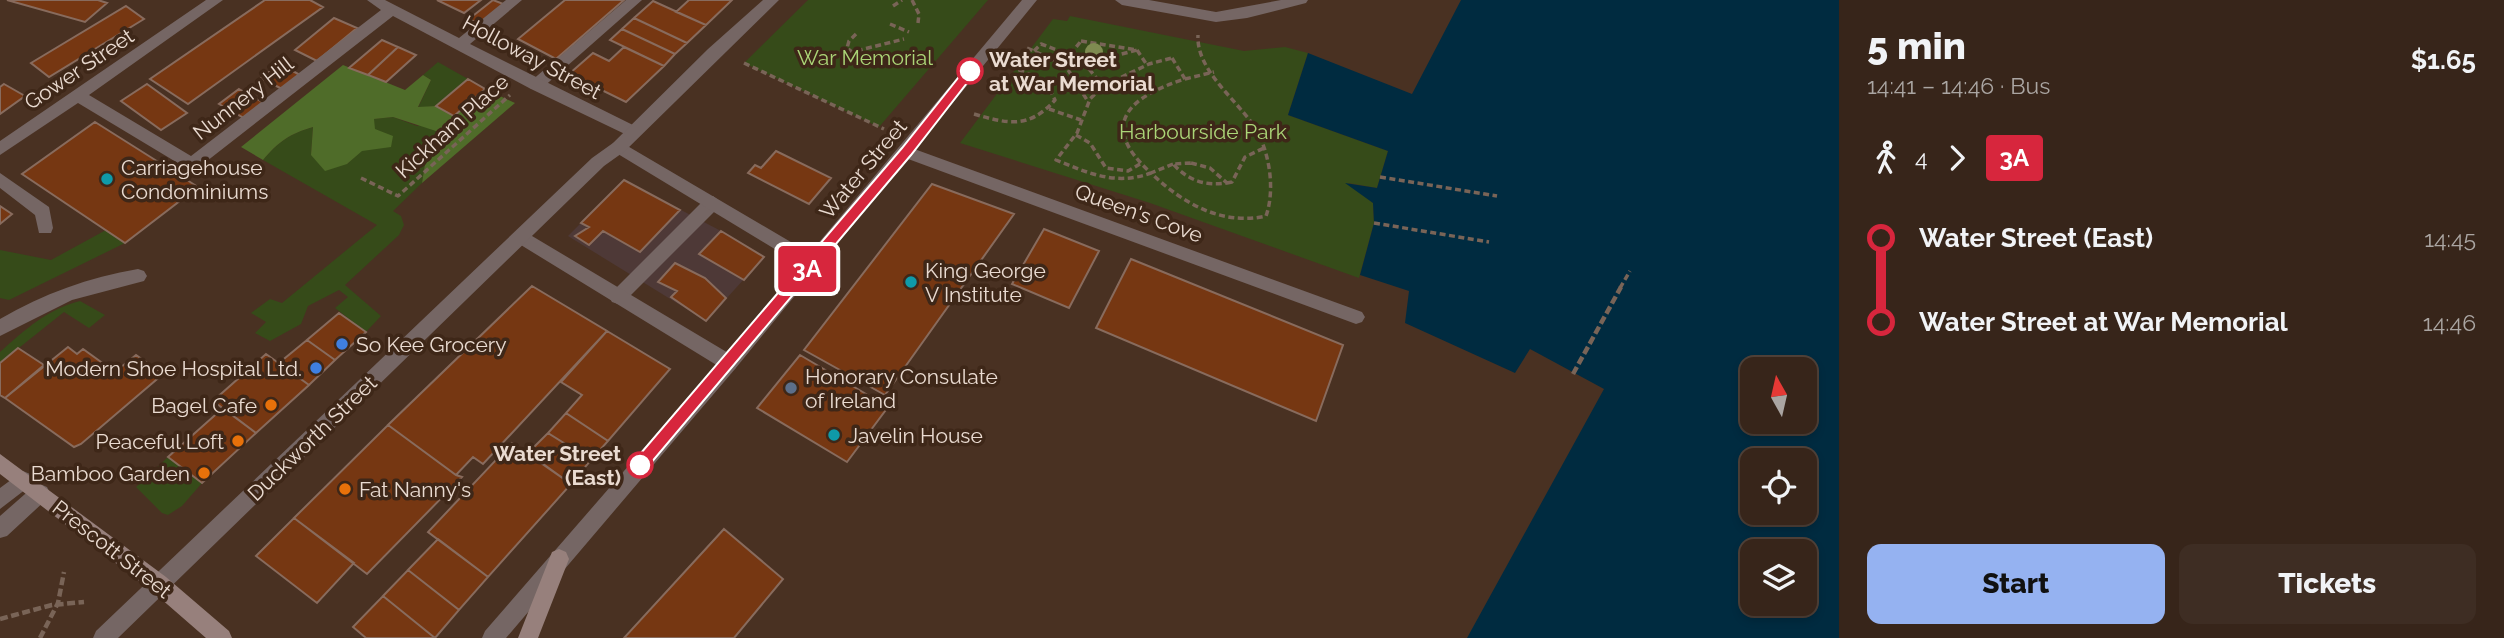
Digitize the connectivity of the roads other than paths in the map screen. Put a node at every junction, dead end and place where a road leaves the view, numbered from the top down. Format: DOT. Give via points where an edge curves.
graph roads {
  1 [pos="190,0"];
  2 [pos="374,0"];
  3 [pos="515,0"];
  4 [pos="635,0"];
  5 [pos="772,0"];
  6 [pos="1030,0"];
  7 [pos="1122,0"];
  8 [pos="1301,0"];
  9 [pos="212,3"];
  10 [pos="392,9"];
  11 [pos="461,44"];
  12 [pos="531,83"];
  13 [pos="79,96"];
  14 [pos="634,132"];
  15 [pos="619,146"];
  16 [pos="0,149"];
  17 [pos="906,152"];
  18 [pos="0,179"];
  19 [pos="713,202"];
  20 [pos="45,228"];
  21 [pos="522,237"];
  22 [pos="812,262"];
  23 [pos="138,276"];
  24 [pos="618,297"];
  25 [pos="1356,317"];
  26 [pos="0,328"];
  27 [pos="729,363"];
  28 [pos="0,463"];
  29 [pos="23,480"];
  30 [pos="40,493"];
  31 [pos="0,500"];
  32 [pos="0,529"];
  33 [pos="559,559"];
  34 [pos="159,584"];
  35 [pos="103,638"];
  36 [pos="222,638"];
  37 [pos="492,638"];
  38 [pos="528,638"];
  1 -- 9 [label="street"];
  2 -- 10 [label="street, Holloway Street"];
  3 -- 11 [label="street"];
  4 -- 12 [label="street"];
  5 -- 14 [label="street, Duckworth Street"];
  6 -- 17 [label="street, Water Street"];
  7 -- 8 [label="street" via="1216,17"];
  9 -- 13 [label="street, Gower Street"];
  10 -- 11 [label="street, Holloway Street"];
  10 -- 13 [label="street, Nunnery Hill" via="192,164"];
  11 -- 12 [label="street, Holloway Street"];
  12 -- 14 [label="street, Holloway Street"];
  13 -- 16 [label="street, Gower Street"];
  14 -- 15 [label="street, Duckworth Street"];
  15 -- 19 [label="street"];
  15 -- 21 [label="street, Duckworth Street"];
  17 -- 22 [label="street, Water Street"];
  17 -- 25 [label="street, Queen's Cove"];
  18 -- 20 [label="street" via="44,212"];
  19 -- 22 [label="street"];
  19 -- 24 [label="street"];
  21 -- 24 [label="street"];
  21 -- 34 [label="street, Duckworth Street"];
  22 -- 27 [label="street, Water Street"];
  23 -- 26 [label="street" via="107,280 46,301"];
  24 -- 27 [label="street"];
  27 -- 33 [label="street, Water Street"];
  28 -- 29 [label="main road, Prescott Street"];
  29 -- 30 [label="main road, Prescott Street"];
  29 -- 31 [label="street"];
  30 -- 32 [label="street"];
  30 -- 34 [label="main road, Prescott Street"];
  33 -- 37 [label="street, Water Street"];
  33 -- 38 [label="main road" via="554,584"];
  34 -- 35 [label="street, Duckworth Street"];
  34 -- 36 [label="main road, Prescott Street"];
}
